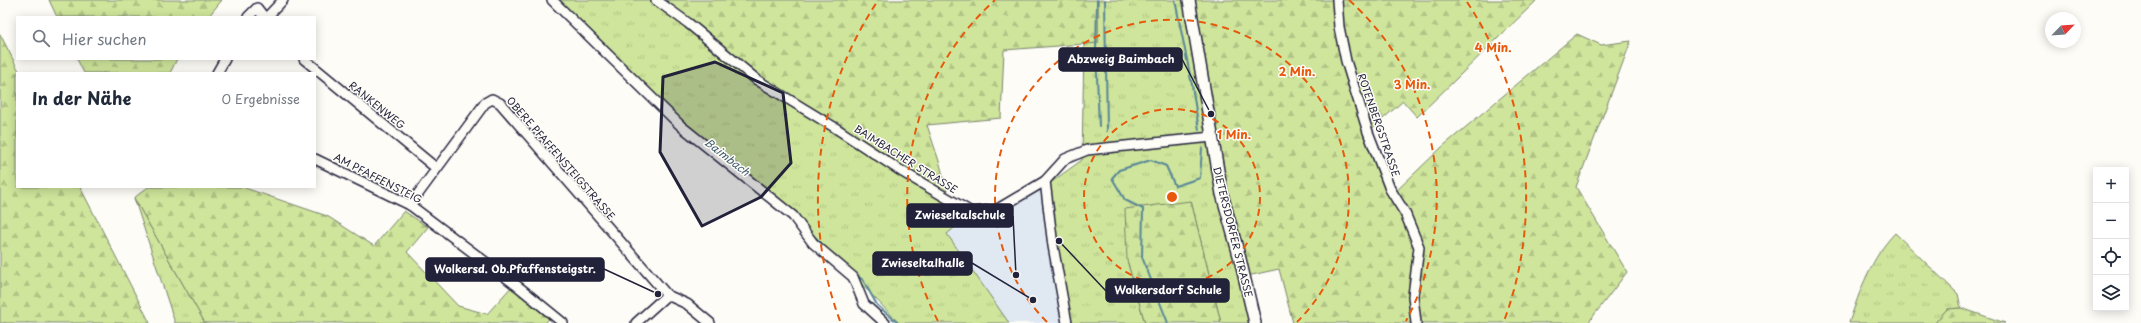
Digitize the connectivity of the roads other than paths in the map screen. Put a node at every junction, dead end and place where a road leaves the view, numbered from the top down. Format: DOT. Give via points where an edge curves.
graph roads {
  1 [pos="283,0"];
  2 [pos="552,0"];
  3 [pos="656,0"];
  4 [pos="1189,0"];
  5 [pos="1337,0"];
  6 [pos="249,16"];
  7 [pos="265,16"];
  8 [pos="267,16"];
  9 [pos="224,60"];
  10 [pos="305,60"];
  11 [pos="218,72"];
  12 [pos="1212,137"];
  13 [pos="316,159"];
  14 [pos="436,168"];
  15 [pos="1045,181"];
  16 [pos="410,205"];
  17 [pos="667,295"];
  18 [pos="563,323"];
  19 [pos="636,323"];
  20 [pos="710,323"];
  21 [pos="885,323"];
  22 [pos="1067,323"];
  23 [pos="1255,323"];
  24 [pos="1416,323"];
  1 -- 8 [label="street"];
  2 -- 21 [label="street" via="681,126 794,216 813,243 853,277 864,304"];
  3 -- 15 [label="street, BAIMBACHER STRASSE" via="757,80 971,212 996,210"];
  4 -- 12 [label="street, DIETERSDORFER STRASSE"];
  5 -- 24 [label="street, ROTENBERGSTRASSE" via="1346,62 1368,132 1390,190 1405,213 1419,247 1412,296"];
  6 -- 7 [label="street" via="257,8"];
  9 -- 11 [label="street"];
  10 -- 14 [label="street, RANKENWEG"];
  12 -- 15 [label="street, BAIMBACHER STRASSE" via="1087,150 1065,159"];
  12 -- 23 [label="street, DIETERSDORFER STRASSE" via="1222,194"];
  13 -- 16 [label="street, AM PFAFFENSTEIG"];
  14 -- 16 [label="street, OBERE PFAFFENSTEIGSTRASSE"];
  14 -- 17 [label="street, OBERE PFAFFENSTEIGSTRASSE" via="485,103 492,99 500,103"];
  15 -- 22 [label="street" via="1053,246"];
  16 -- 18 [label="street, AM PFAFFENSTEIG"];
  17 -- 19 [label="street"];
  17 -- 20 [label="street, OBERE PFAFFENSTEIGSTRASSE" via="687,304"];
}
